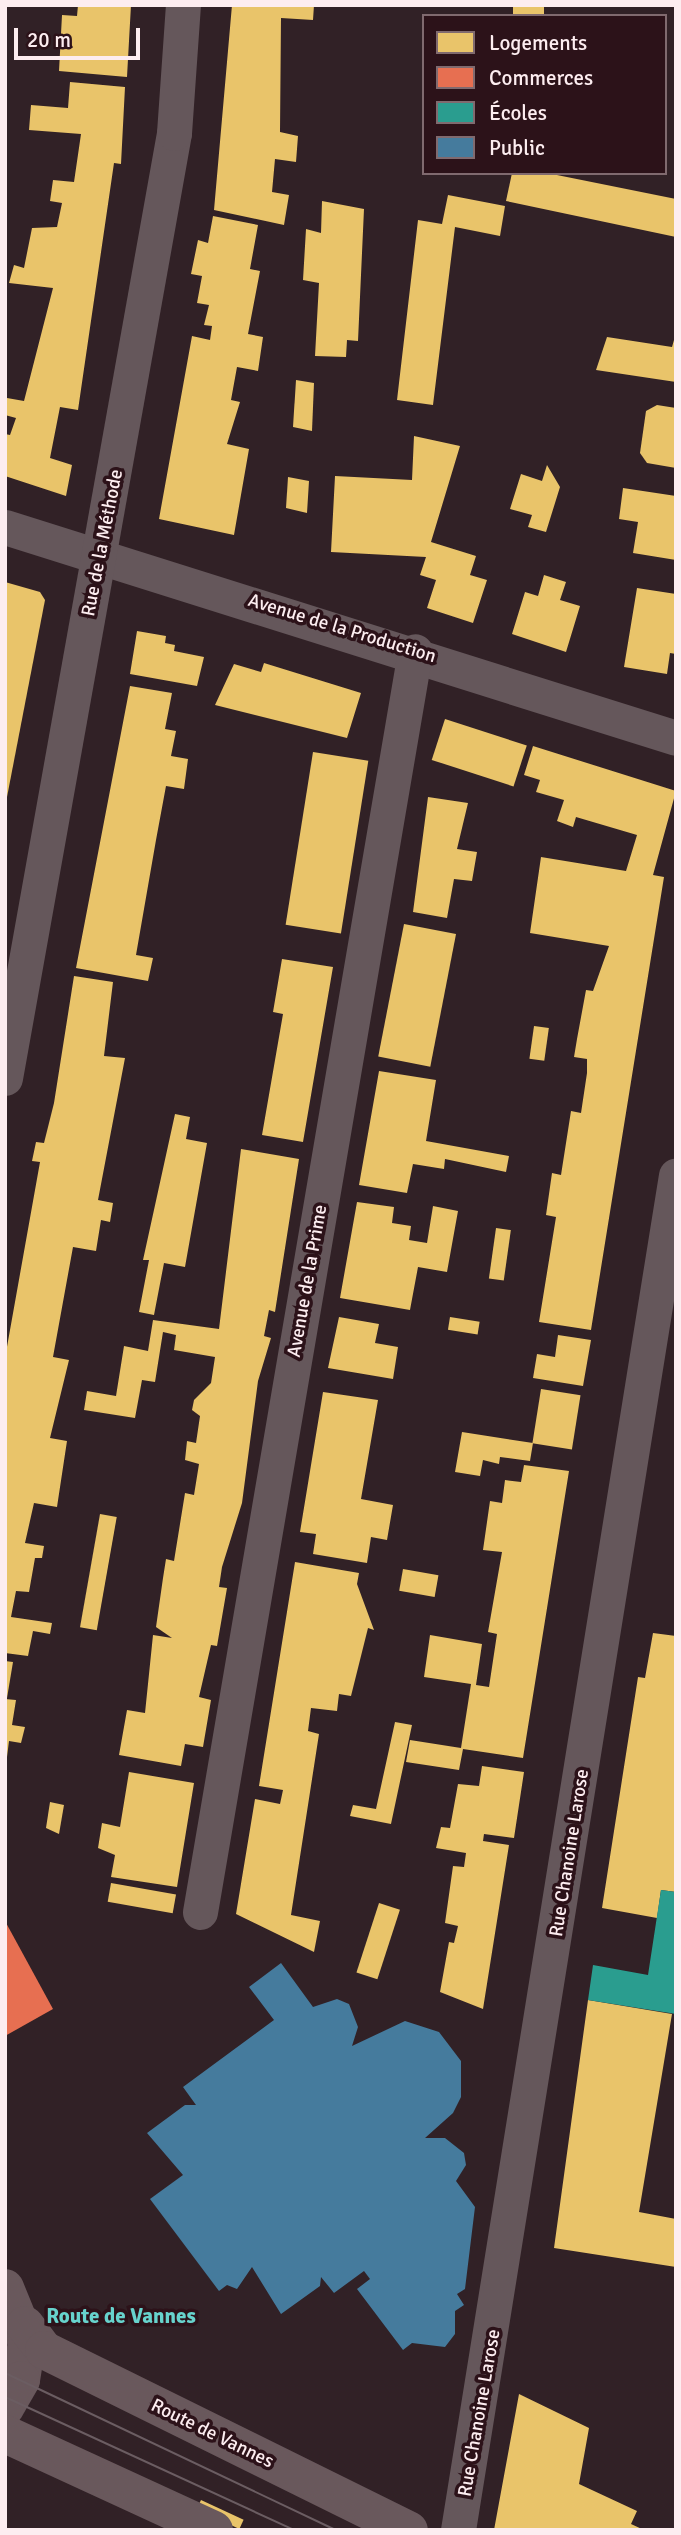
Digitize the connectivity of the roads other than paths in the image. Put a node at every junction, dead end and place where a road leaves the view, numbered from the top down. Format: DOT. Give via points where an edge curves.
graph roads {
  1 [pos="183,5"];
  2 [pos="5,527"];
  3 [pos="101,556"];
  4 [pos="415,651"];
  5 [pos="676,738"];
  6 [pos="5,1078"];
  7 [pos="676,1175"];
  8 [pos="670,1257"];
  9 [pos="200,1912"];
  10 [pos="5,2288"];
  11 [pos="24,2325"];
  12 [pos="5,2408"];
  13 [pos="5,2434"];
  14 [pos="214,2530"];
  15 [pos="409,2530"];
  16 [pos="458,2530"];
  1 -- 3 [label="street, Rue de la Méthode" via="174,132"];
  2 -- 3 [label="street, Avenue de la Production"];
  3 -- 4 [label="street, Avenue de la Production"];
  3 -- 6 [label="street, Rue de la Méthode"];
  4 -- 5 [label="street, Avenue de la Production"];
  4 -- 9 [label="street, Avenue de la Prime"];
  7 -- 8 [label="street, Rue Chanoine Larose"];
  8 -- 16 [label="street, Rue Chanoine Larose"];
  10 -- 11 [label="main road"];
  11 -- 12 [label="main road" via="27,2359"];
  11 -- 15 [label="main road, Route de Vannes" via="53,2355"];
  13 -- 14 [label="main road"];
}
